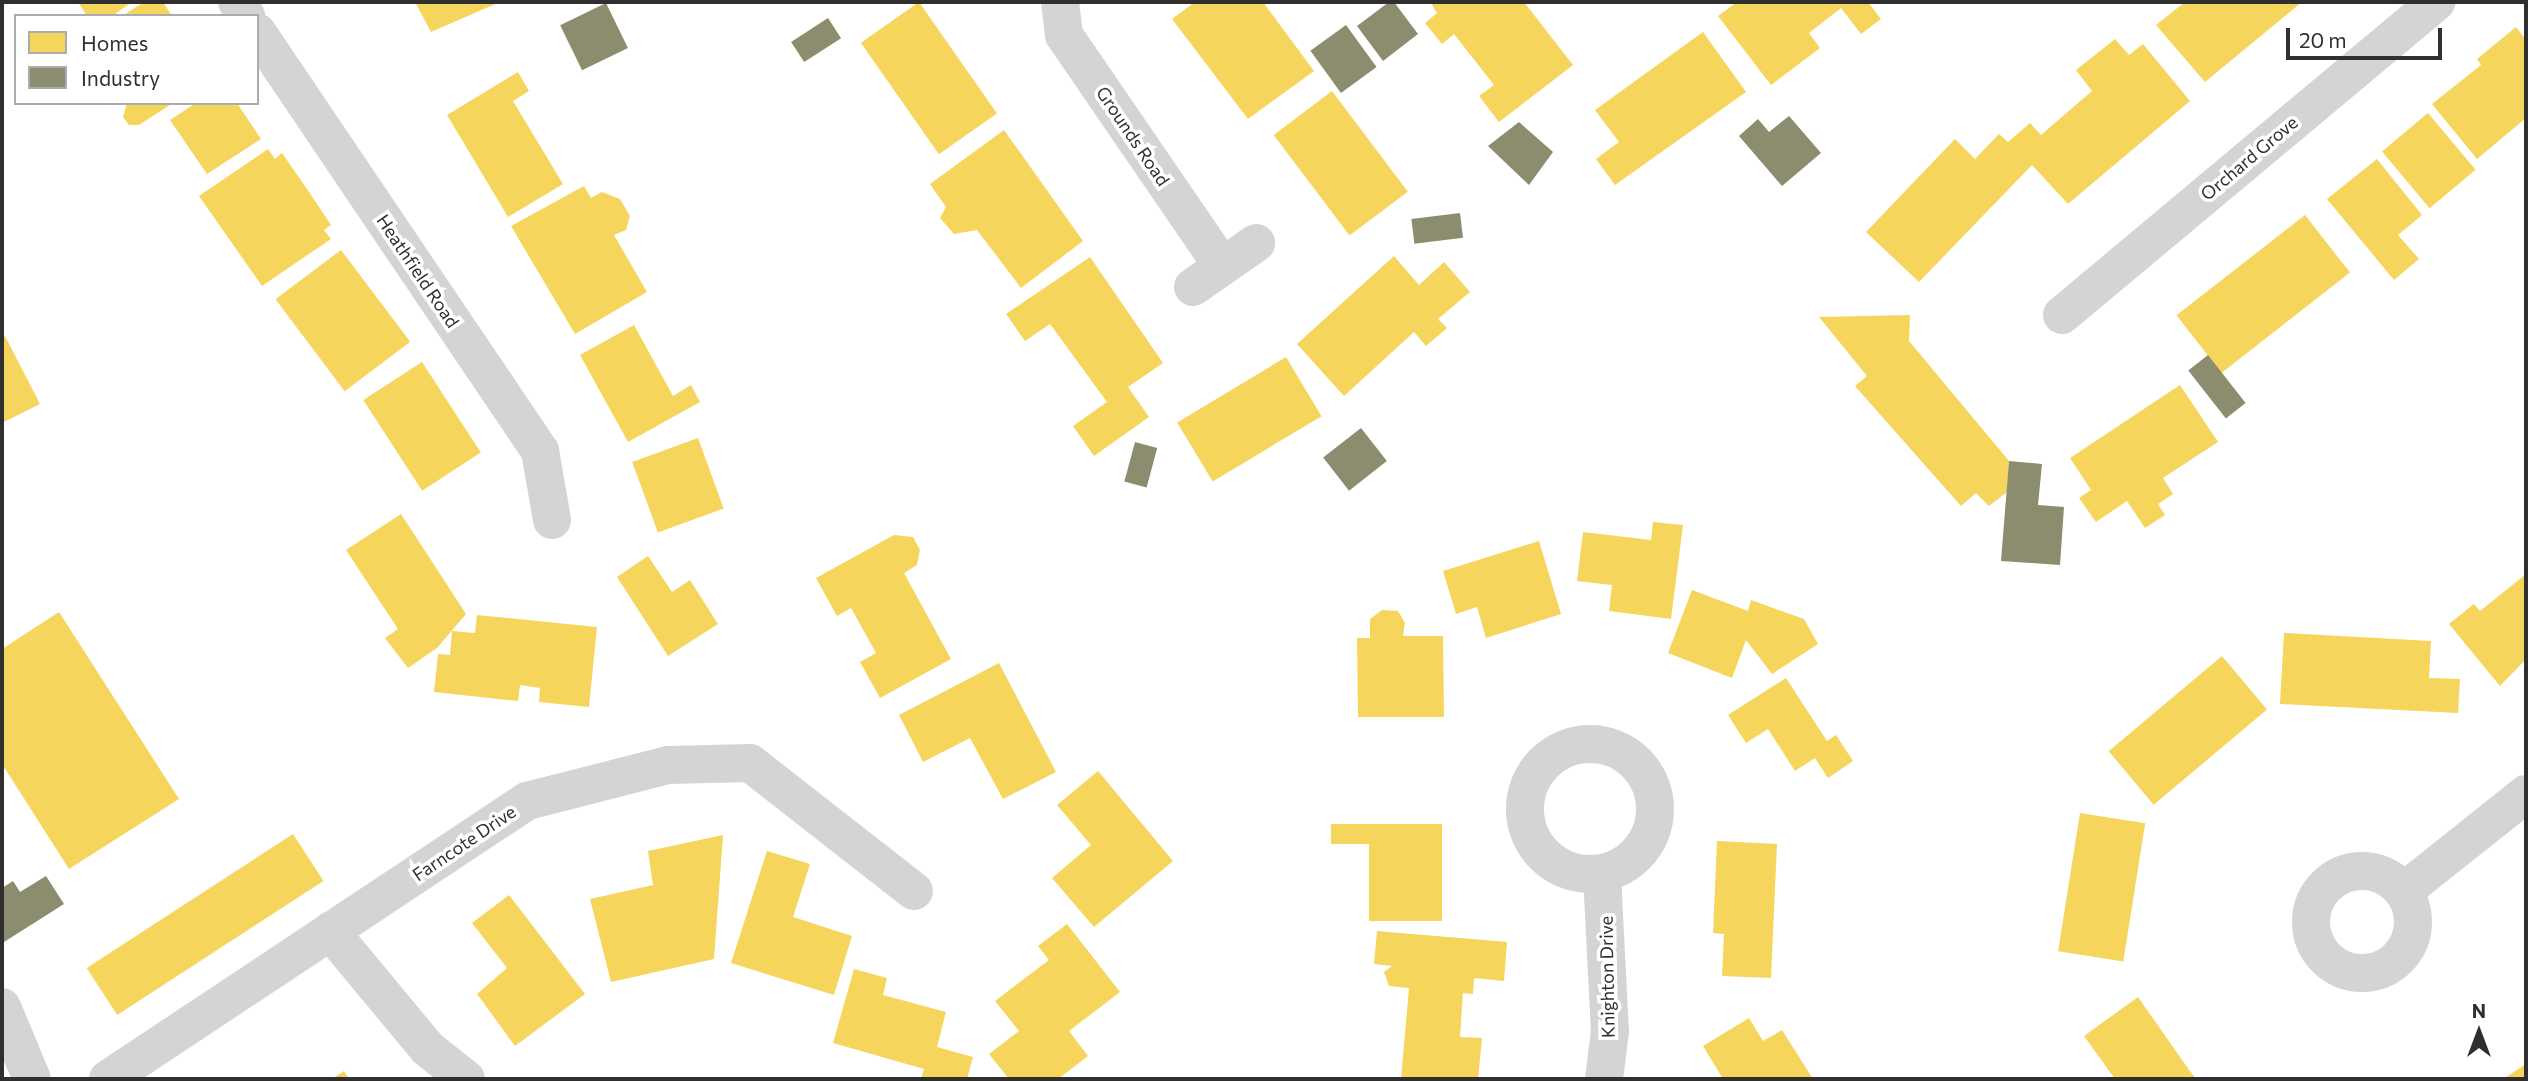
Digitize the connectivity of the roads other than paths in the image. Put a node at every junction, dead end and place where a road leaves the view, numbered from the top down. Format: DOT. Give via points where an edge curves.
graph roads {
  1 [pos="1060,2"];
  2 [pos="2437,2"];
  3 [pos="259,35"];
  4 [pos="1256,243"];
  5 [pos="2062,315"];
  6 [pos="552,520"];
  7 [pos="2526,794"];
  8 [pos="1602,875"];
  9 [pos="914,891"];
  10 [pos="2404,891"];
  11 [pos="330,931"];
  12 [pos="2,1007"];
  13 [pos="32,1079"];
  14 [pos="108,1079"];
  15 [pos="467,1079"];
  16 [pos="1604,1079"];
  1 -- 4 [label="street, Grounds Road" via="1064,35 1207,277"];
  2 -- 5 [label="street, Orchard Grove"];
  3 -- 6 [label="street, Heathfield Road" via="540,452"];
  7 -- 10 [label="street"];
  8 -- 16 [label="street, Knighton Drive" via="1610,1031"];
  9 -- 11 [label="street, Farncote Drive" via="750,763 668,765 527,801"];
  11 -- 14 [label="street, Farncote Drive"];
  11 -- 15 [label="street" via="427,1048"];
  12 -- 13 [label="street"];
}
